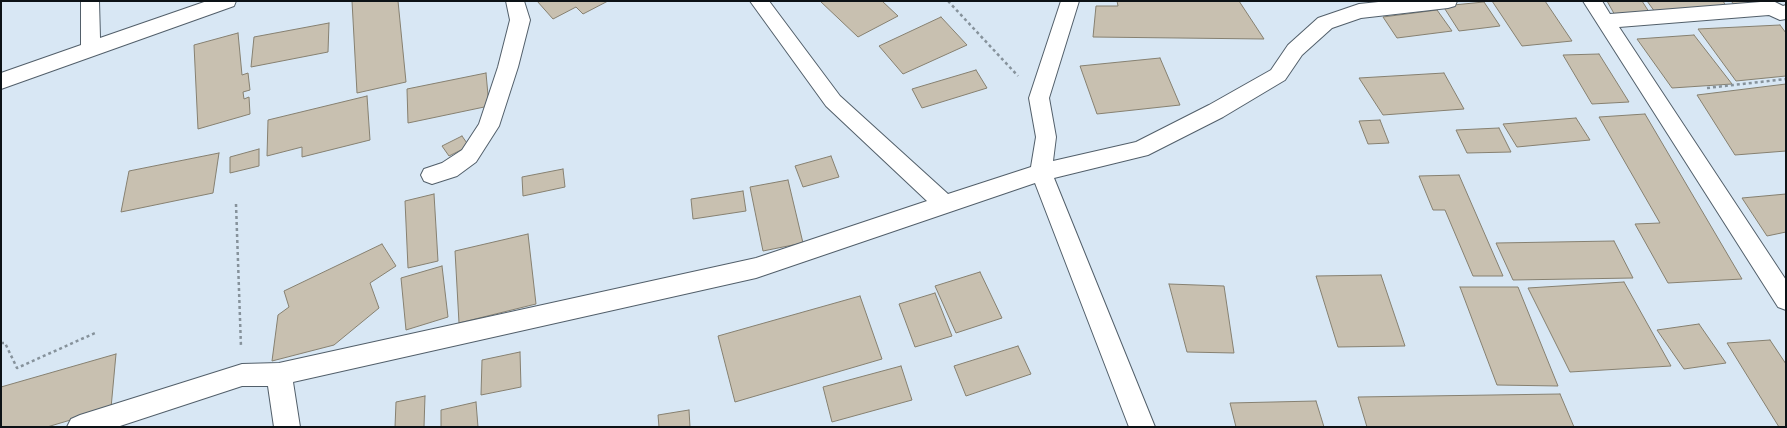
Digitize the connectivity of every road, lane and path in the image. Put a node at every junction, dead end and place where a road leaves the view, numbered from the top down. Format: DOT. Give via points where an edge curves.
graph roads {
  1 [pos="90,1"];
  2 [pos="227,1"];
  3 [pos="515,1"];
  4 [pos="759,1"];
  5 [pos="948,1"];
  6 [pos="1070,1"];
  7 [pos="1448,1"];
  8 [pos="1592,1"];
  9 [pos="1786,12"];
  10 [pos="1604,21"];
  11 [pos="91,50"];
  12 [pos="1786,79"];
  13 [pos="1,81"];
  14 [pos="1708,88"];
  15 [pos="1039,98"];
  16 [pos="1041,172"];
  17 [pos="432,175"];
  18 [pos="236,204"];
  19 [pos="944,204"];
  20 [pos="1786,300"];
  21 [pos="94,333"];
  22 [pos="1,342"];
  23 [pos="279,374"];
  24 [pos="242,375"];
  25 [pos="80,427"];
  26 [pos="287,427"];
  27 [pos="1142,427"];
  1 -- 11 [label="street"];
  2 -- 11 [label="street"];
  3 -- 17 [label="street" via="520,20 489,126 469,156 449,170"];
  4 -- 19 [label="street" via="833,101"];
  5 -- 15 [label="path"];
  6 -- 15 [label="street"];
  7 -- 16 [label="street" via="1359,11 1325,23 1295,50 1278,75 1216,111 1141,149"];
  8 -- 10 [label="street"];
  9 -- 10 [label="street" via="1780,13 1773,8"];
  10 -- 20 [label="street"];
  11 -- 13 [label="street"];
  12 -- 14 [label="path"];
  15 -- 16 [label="street" via="1046,137"];
  16 -- 19 [label="street"];
  16 -- 27 [label="street"];
  18 -- 24 [label="path"];
  19 -- 23 [label="street" via="756,268"];
  21 -- 22 [label="path" via="17,368 5,343"];
  23 -- 24 [label="street"];
  23 -- 26 [label="street"];
  24 -- 25 [label="street"];
}
